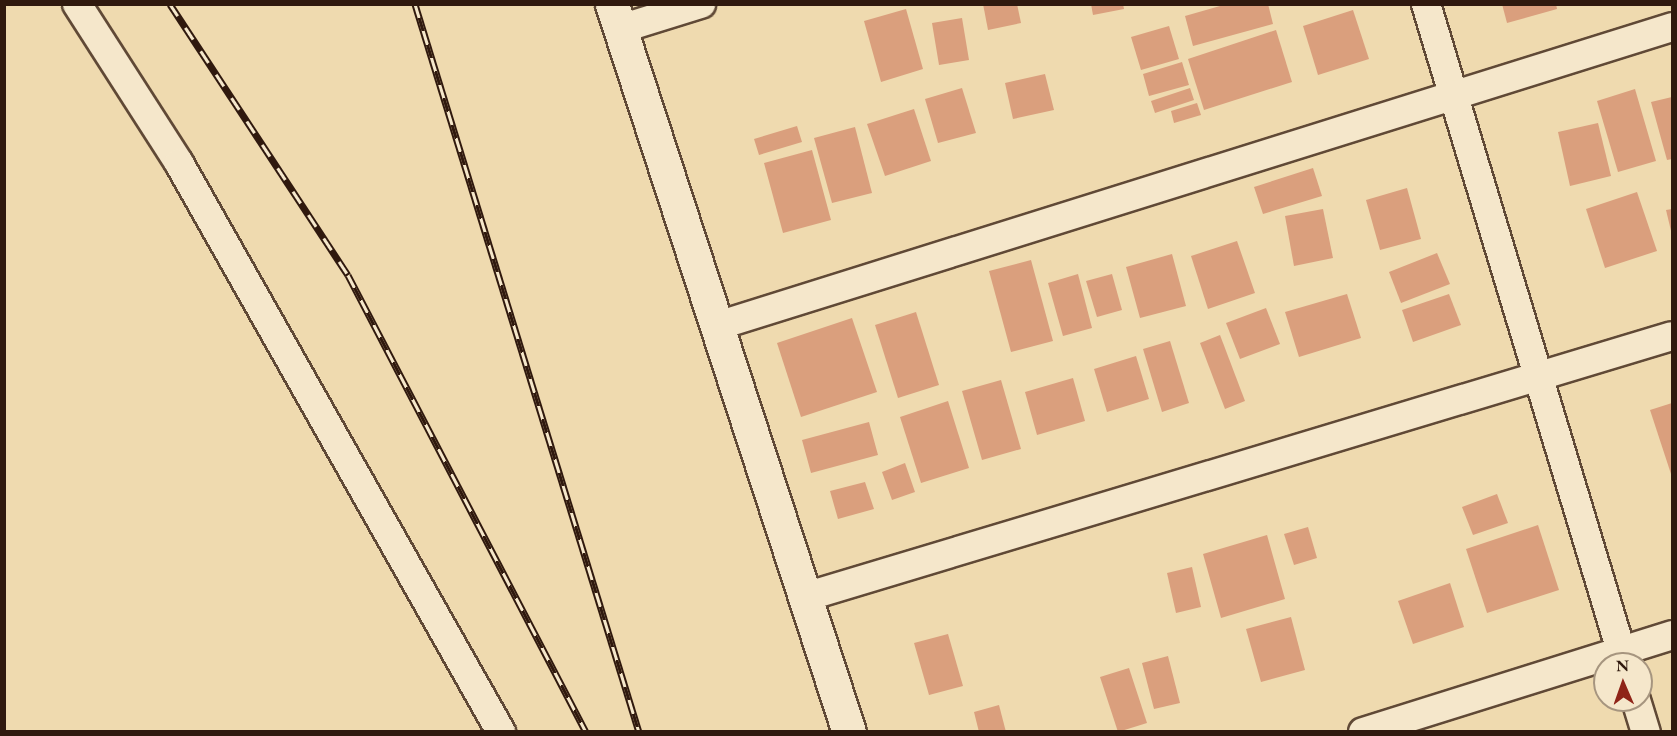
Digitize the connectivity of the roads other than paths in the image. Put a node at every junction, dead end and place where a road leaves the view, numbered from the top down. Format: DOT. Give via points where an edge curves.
graph roads {
  1 [pos="76,4"];
  2 [pos="701,4"];
  3 [pos="1426,4"];
  4 [pos="616,17"];
  5 [pos="1672,27"];
  6 [pos="1454,97"];
  7 [pos="717,326"];
  8 [pos="1672,336"];
  9 [pos="1539,377"];
  10 [pos="806,597"];
  11 [pos="1672,635"];
  12 [pos="1622,652"];
  13 [pos="1634,652"];
  14 [pos="1593,666"];
  15 [pos="1640,712"];
  16 [pos="501,732"];
  17 [pos="849,732"];
  18 [pos="1363,732"];
  19 [pos="1646,732"];
  1 -- 16 [label="street" via="179,163"];
  2 -- 4 [label="street"];
  3 -- 6 [label="street"];
  4 -- 7 [label="street"];
  5 -- 6 [label="street"];
  6 -- 7 [label="street"];
  6 -- 9 [label="street"];
  7 -- 10 [label="street"];
  8 -- 9 [label="street"];
  9 -- 10 [label="street"];
  9 -- 12 [label="street"];
  10 -- 17 [label="street"];
  11 -- 13 [label="street"];
  14 -- 18 [label="street"];
  15 -- 19 [label="street"];
}
